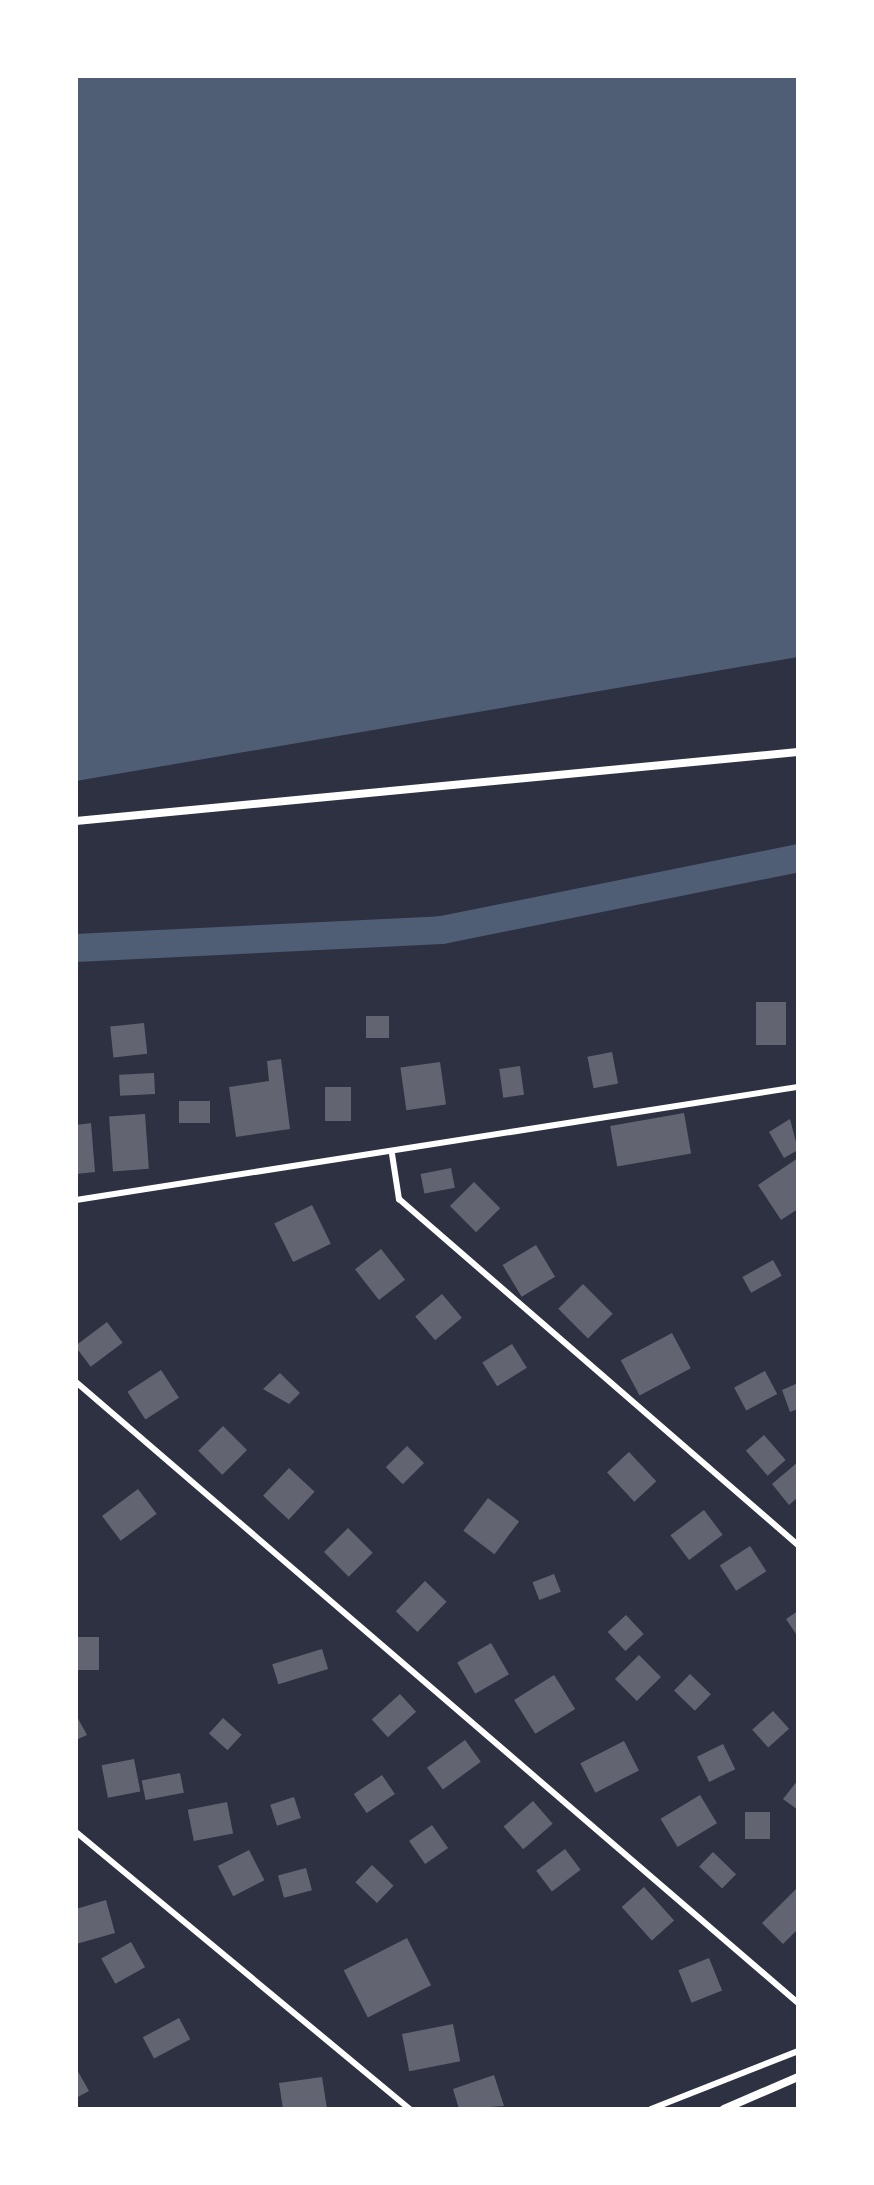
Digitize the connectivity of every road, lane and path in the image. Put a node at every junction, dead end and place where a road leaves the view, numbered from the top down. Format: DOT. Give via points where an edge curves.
graph roads {
  1 [pos="798,752"];
  2 [pos="76,821"];
  3 [pos="796,1089"];
  4 [pos="392,1154"];
  5 [pos="76,1200"];
  6 [pos="76,1382"];
  7 [pos="798,1545"];
  8 [pos="76,1832"];
  9 [pos="798,2003"];
  10 [pos="798,2051"];
  11 [pos="798,2077"];
  12 [pos="410,2109"];
  13 [pos="651,2109"];
  14 [pos="724,2109"];
  1 -- 2 [label="street"];
  3 -- 4 [label="lane"];
  4 -- 5 [label="lane"];
  4 -- 7 [label="lane" via="399,1199"];
  6 -- 9 [label="lane"];
  8 -- 12 [label="lane"];
  10 -- 13 [label="lane"];
  11 -- 14 [label="street"];
}
